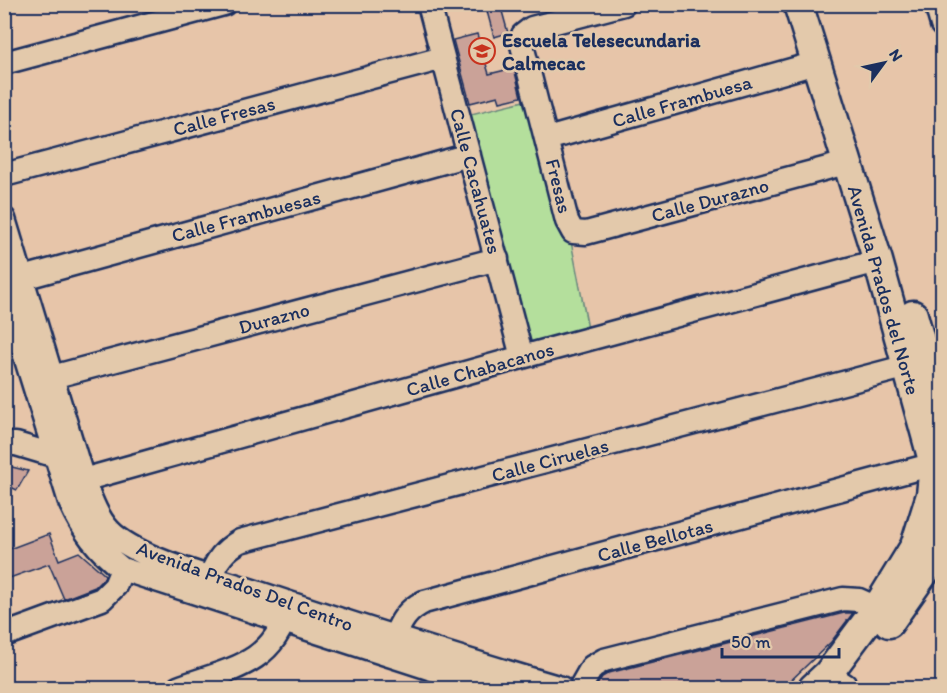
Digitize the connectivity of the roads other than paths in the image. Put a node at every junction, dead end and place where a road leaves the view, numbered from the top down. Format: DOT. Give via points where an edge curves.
graph roads {
  1 [pos="224,4"];
  2 [pos="429,4"];
  3 [pos="624,4"];
  4 [pos="798,4"];
  5 [pos="818,4"];
  6 [pos="936,4"];
  7 [pos="942,25"];
  8 [pos="443,58"];
  9 [pos="4,63"];
  10 [pos="816,63"];
  11 [pos="840,110"];
  12 [pos="547,139"];
  13 [pos="469,155"];
  14 [pos="846,163"];
  15 [pos="4,175"];
  16 [pos="4,219"];
  17 [pos="573,232"];
  18 [pos="497,259"];
  19 [pos="878,261"];
  20 [pos="14,294"];
  21 [pos="522,357"];
  22 [pos="908,366"];
  23 [pos="52,378"];
  24 [pos="942,426"];
  25 [pos="4,444"];
  26 [pos="56,456"];
  27 [pos="934,464"];
  28 [pos="83,480"];
  29 [pos="936,525"];
  30 [pos="122,569"];
  31 [pos="934,571"];
  32 [pos="210,577"];
  33 [pos="877,608"];
  34 [pos="287,613"];
  35 [pos="4,635"];
  36 [pos="394,638"];
  37 [pos="832,684"];
  38 [pos="462,685"];
  39 [pos="178,688"];
  40 [pos="490,688"];
  41 [pos="561,688"];
  42 [pos="580,688"];
  1 -- 9 [label="street"];
  2 -- 8 [label="street, Calle Cacahuates"];
  3 -- 12 [label="street" via="532,28 523,35 522,45"];
  4 -- 10 [label="main road, Avenida Prados del Norte"];
  5 -- 11 [label="main road, Avenida Prados del Norte"];
  6 -- 7 [label="street"];
  8 -- 13 [label="street, Calle Cacahuates"];
  8 -- 15 [label="street, Calle Fresas"];
  10 -- 11 [label="main road, Avenida Prados del Norte"];
  10 -- 12 [label="street, Calle Frambuesa"];
  11 -- 14 [label="main road, Avenida Prados del Norte"];
  11 -- 24 [label="main road, Avenida Prados del Norte" via="928,363"];
  12 -- 17 [label="street, Fresas"];
  13 -- 18 [label="street, Calle Cacahuates"];
  13 -- 20 [label="street, Calle Frambuesas"];
  14 -- 17 [label="street, Calle Durazno" via="586,233"];
  14 -- 19 [label="main road, Avenida Prados del Norte"];
  16 -- 20 [label="street, Avenida Prados Del Centro"];
  18 -- 21 [label="street, Calle Cacahuates"];
  18 -- 23 [label="street, Durazno"];
  19 -- 21 [label="street, Calle Chabacanos"];
  19 -- 22 [label="main road, Avenida Prados del Norte"];
  20 -- 23 [label="street, Avenida Prados Del Centro"];
  20 -- 26 [label="street"];
  21 -- 28 [label="street, Calle Chabacanos"];
  22 -- 27 [label="main road, Avenida Prados del Norte"];
  22 -- 32 [label="street, Calle Ciruelas" via="240,541 218,558"];
  23 -- 28 [label="street, Avenida Prados Del Centro"];
  25 -- 26 [label="street"];
  26 -- 30 [label="street" via="81,527 99,550"];
  27 -- 29 [label="main road, Avenida Prados del Norte" via="931,495"];
  27 -- 36 [label="street, Calle Bellotas" via="424,602 407,614"];
  28 -- 32 [label="street, Avenida Prados Del Centro" via="95,510 113,534 135,549"];
  29 -- 31 [label="main road, Avenida Prados del Norte"];
  29 -- 33 [label="main road, Avenida Prados del Norte" via="915,546"];
  30 -- 34 [label="street"];
  30 -- 35 [label="street" via="115,586 102,598"];
  31 -- 37 [label="main road, Avenida Prados del Norte"];
  32 -- 34 [label="street, Avenida Prados Del Centro"];
  33 -- 37 [label="main road, Avenida Prados del Norte"];
  33 -- 42 [label="street" via="859,600 843,599 604,660 592,668"];
  34 -- 36 [label="street, Avenida Prados Del Centro"];
  34 -- 38 [label="street"];
  34 -- 39 [label="street" via="276,640 266,651"];
  36 -- 41 [label="street, Avenida Prados Del Centro"];
  38 -- 40 [label="street"];
}
